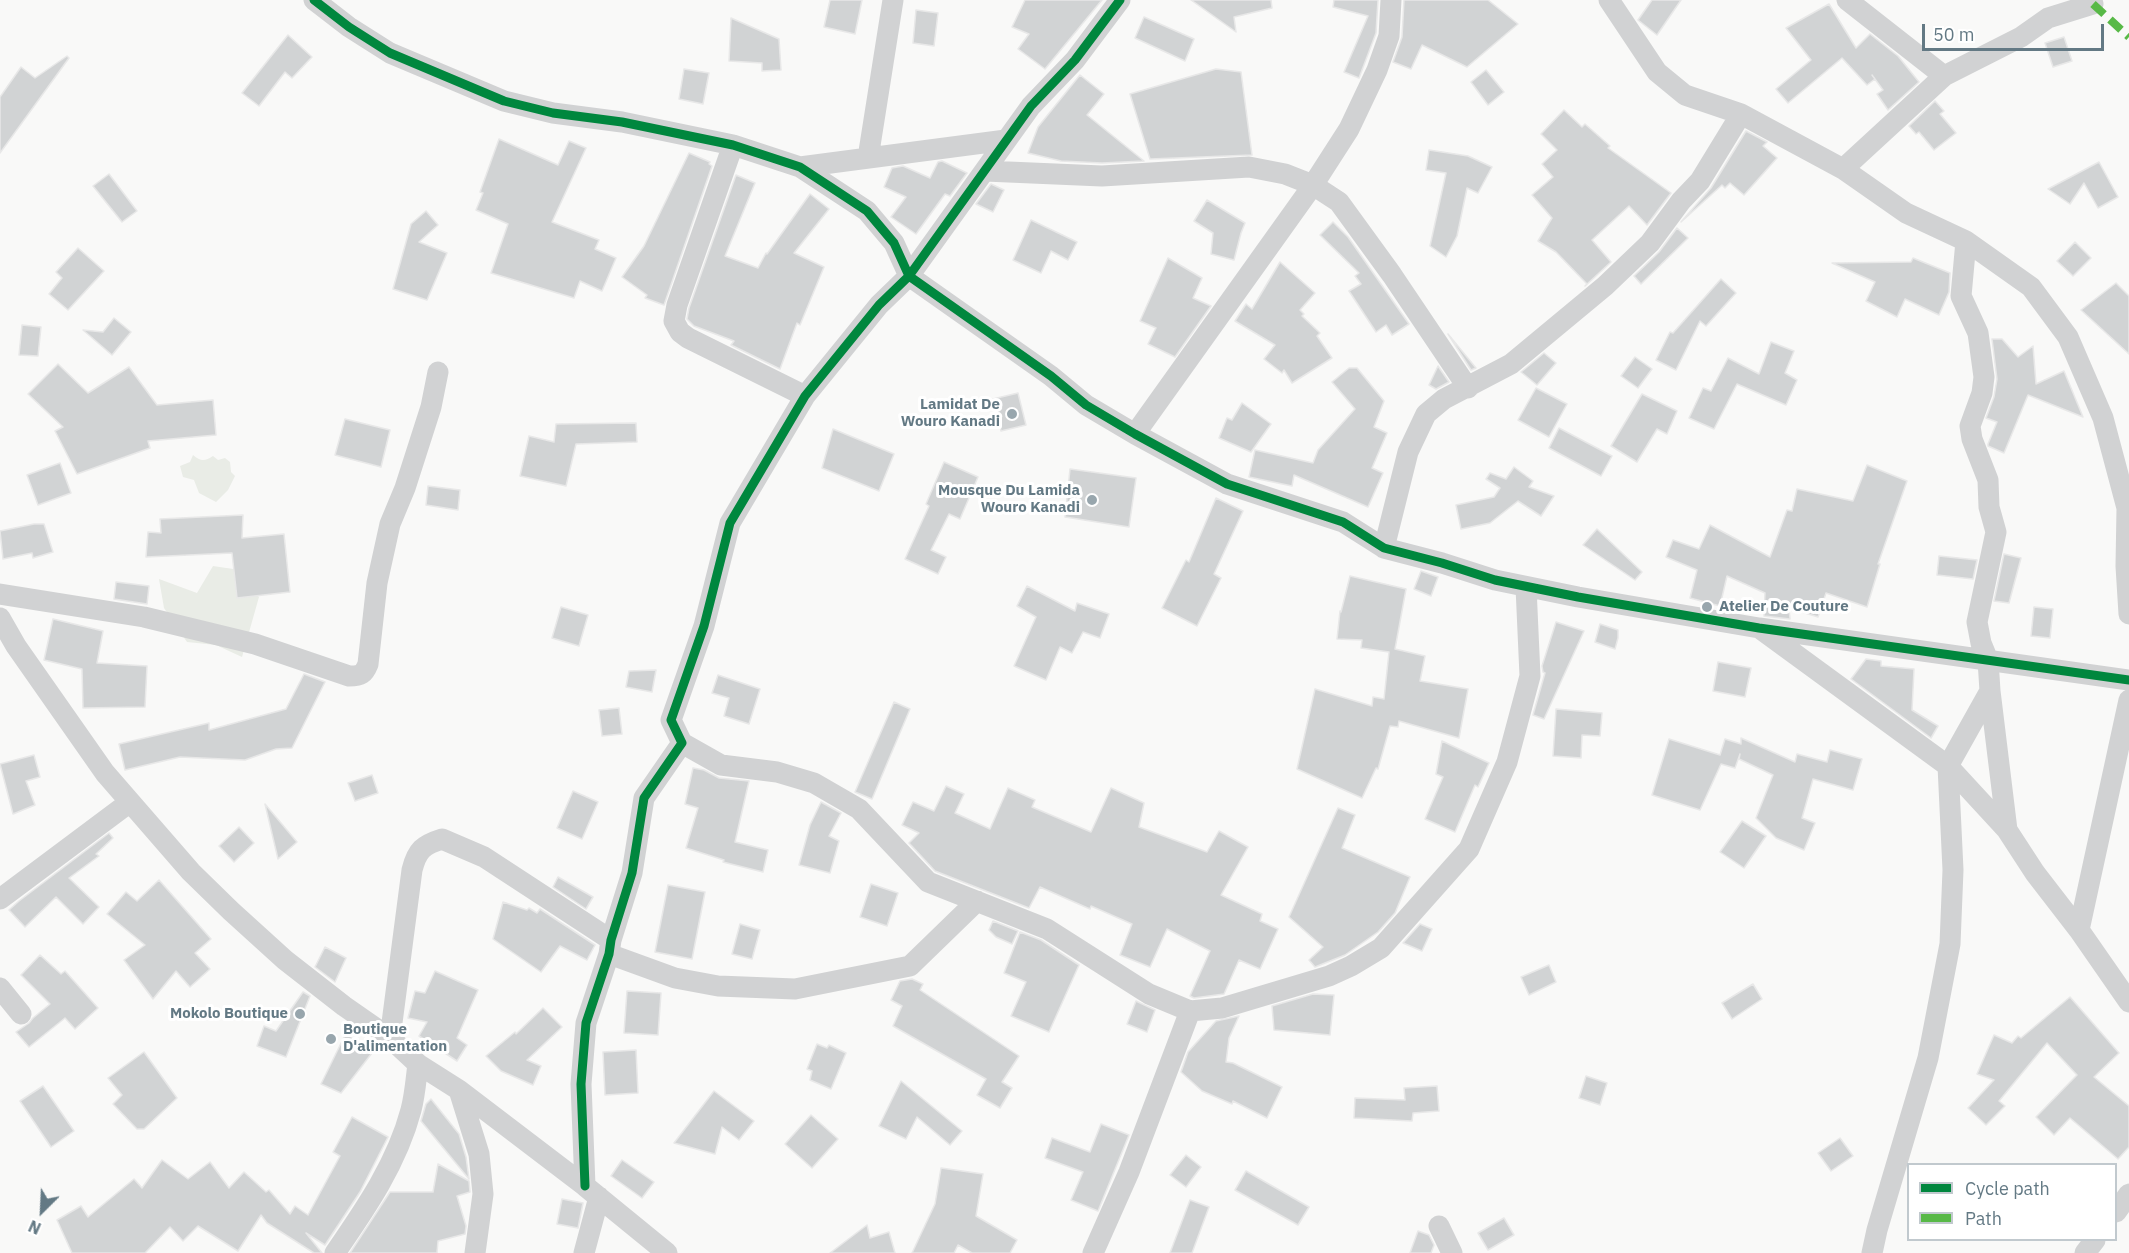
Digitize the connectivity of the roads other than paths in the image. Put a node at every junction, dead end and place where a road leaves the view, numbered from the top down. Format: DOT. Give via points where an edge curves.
graph roads {
  1 [pos="314,0"];
  2 [pos="893,0"];
  3 [pos="1120,0"];
  4 [pos="1391,0"];
  5 [pos="1609,0"];
  6 [pos="1847,0"];
  7 [pos="2094,4"];
  8 [pos="1944,76"];
  9 [pos="1741,114"];
  10 [pos="1006,141"];
  11 [pos="733,145"];
  12 [pos="868,158"];
  13 [pos="800,167"];
  14 [pos="1843,168"];
  15 [pos="985,171"];
  16 [pos="1313,185"];
  17 [pos="1966,241"];
  18 [pos="909,276"];
  19 [pos="438,372"];
  20 [pos="1468,388"];
  21 [pos="805,396"];
  22 [pos="1135,434"];
  23 [pos="1384,548"];
  24 [pos="1526,587"];
  25 [pos="0,594"];
  26 [pos="2129,614"];
  27 [pos="0,618"];
  28 [pos="1759,628"];
  29 [pos="1988,660"];
  30 [pos="2129,680"];
  31 [pos="1990,691"];
  32 [pos="2129,700"];
  33 [pos="682,743"];
  34 [pos="1948,766"];
  35 [pos="130,802"];
  36 [pos="2007,830"];
  37 [pos="0,899"];
  38 [pos="977,901"];
  39 [pos="2079,930"];
  40 [pos="610,947"];
  41 [pos="0,988"];
  42 [pos="2129,1002"];
  43 [pos="1190,1011"];
  44 [pos="21,1014"];
  45 [pos="390,1038"];
  46 [pos="418,1064"];
  47 [pos="459,1090"];
  48 [pos="592,1191"];
  49 [pos="2129,1194"];
  50 [pos="2117,1209"];
  51 [pos="1439,1226"];
  52 [pos="335,1253"];
  53 [pos="475,1253"];
  54 [pos="584,1253"];
  55 [pos="667,1253"];
  56 [pos="1093,1253"];
  57 [pos="1452,1253"];
  58 [pos="1872,1253"];
  1 -- 11 [label="street" via="390,52 504,101"];
  2 -- 12 [label="street"];
  3 -- 10 [label="street"];
  4 -- 16 [label="street" via="1389,36 1377,70 1348,129"];
  5 -- 9 [label="street" via="1657,72 1685,96"];
  6 -- 8 [label="street"];
  7 -- 8 [label="street" via="2048,18 2022,37"];
  8 -- 14 [label="street"];
  9 -- 14 [label="street"];
  9 -- 20 [label="street" via="1700,181 1650,243 1511,364"];
  10 -- 12 [label="street"];
  10 -- 15 [label="street"];
  11 -- 13 [label="street"];
  11 -- 21 [label="street" via="686,275 674,321 688,338"];
  12 -- 13 [label="street"];
  13 -- 18 [label="street" via="867,212 894,243"];
  14 -- 17 [label="street" via="1906,213"];
  15 -- 16 [label="street" via="1102,176 1249,166"];
  15 -- 18 [label="street"];
  16 -- 20 [label="street" via="1339,202"];
  16 -- 22 [label="street"];
  17 -- 26 [label="street" via="2031,287 2068,336 2103,418 2124,494"];
  17 -- 29 [label="street" via="1962,296 1978,333 1984,377 1970,426 1988,480 1989,507 1996,532 1977,622"];
  18 -- 21 [label="street" via="879,304"];
  18 -- 22 [label="street" via="1086,405"];
  19 -- 25 [label="street" via="431,407 390,524 377,583 365,673 350,676 255,644 144,617"];
  20 -- 23 [label="street" via="1444,399 1426,414 1408,452"];
  21 -- 33 [label="street" via="730,523 704,626 671,720"];
  22 -- 23 [label="street" via="1227,484 1343,522"];
  23 -- 24 [label="street"];
  24 -- 28 [label="street"];
  24 -- 43 [label="street" via="1530,676 1507,762 1469,849 1381,948 1351,966 1222,1008"];
  27 -- 35 [label="street" via="105,773"];
  28 -- 29 [label="street"];
  28 -- 34 [label="street"];
  29 -- 30 [label="street"];
  29 -- 31 [label="street"];
  31 -- 34 [label="street"];
  31 -- 36 [label="street"];
  32 -- 39 [label="street"];
  33 -- 38 [label="street" via="721,765 777,772 814,783 859,809 928,882"];
  33 -- 40 [label="street" via="644,798 632,873"];
  34 -- 36 [label="street"];
  34 -- 58 [label="street" via="1953,870 1950,944 1928,1058"];
  35 -- 37 [label="street"];
  35 -- 45 [label="street" via="231,912 285,960"];
  36 -- 39 [label="street"];
  38 -- 40 [label="street" via="910,966 795,989 718,986 675,978"];
  38 -- 43 [label="street" via="1047,929 1149,994"];
  39 -- 42 [label="street"];
  40 -- 45 [label="street" via="484,857 442,839 426,844 415,858 412,870"];
  40 -- 48 [label="street" via="586,1023 581,1084"];
  41 -- 44 [label="street"];
  43 -- 56 [label="street" via="1129,1172"];
  45 -- 46 [label="street"];
  46 -- 47 [label="street"];
  46 -- 52 [label="street" via="411,1110 390,1166"];
  47 -- 48 [label="street"];
  47 -- 53 [label="street" via="479,1154 483,1194"];
  48 -- 54 [label="street"];
  48 -- 55 [label="street"];
  49 -- 50 [label="street"];
  51 -- 57 [label="street"];
}
